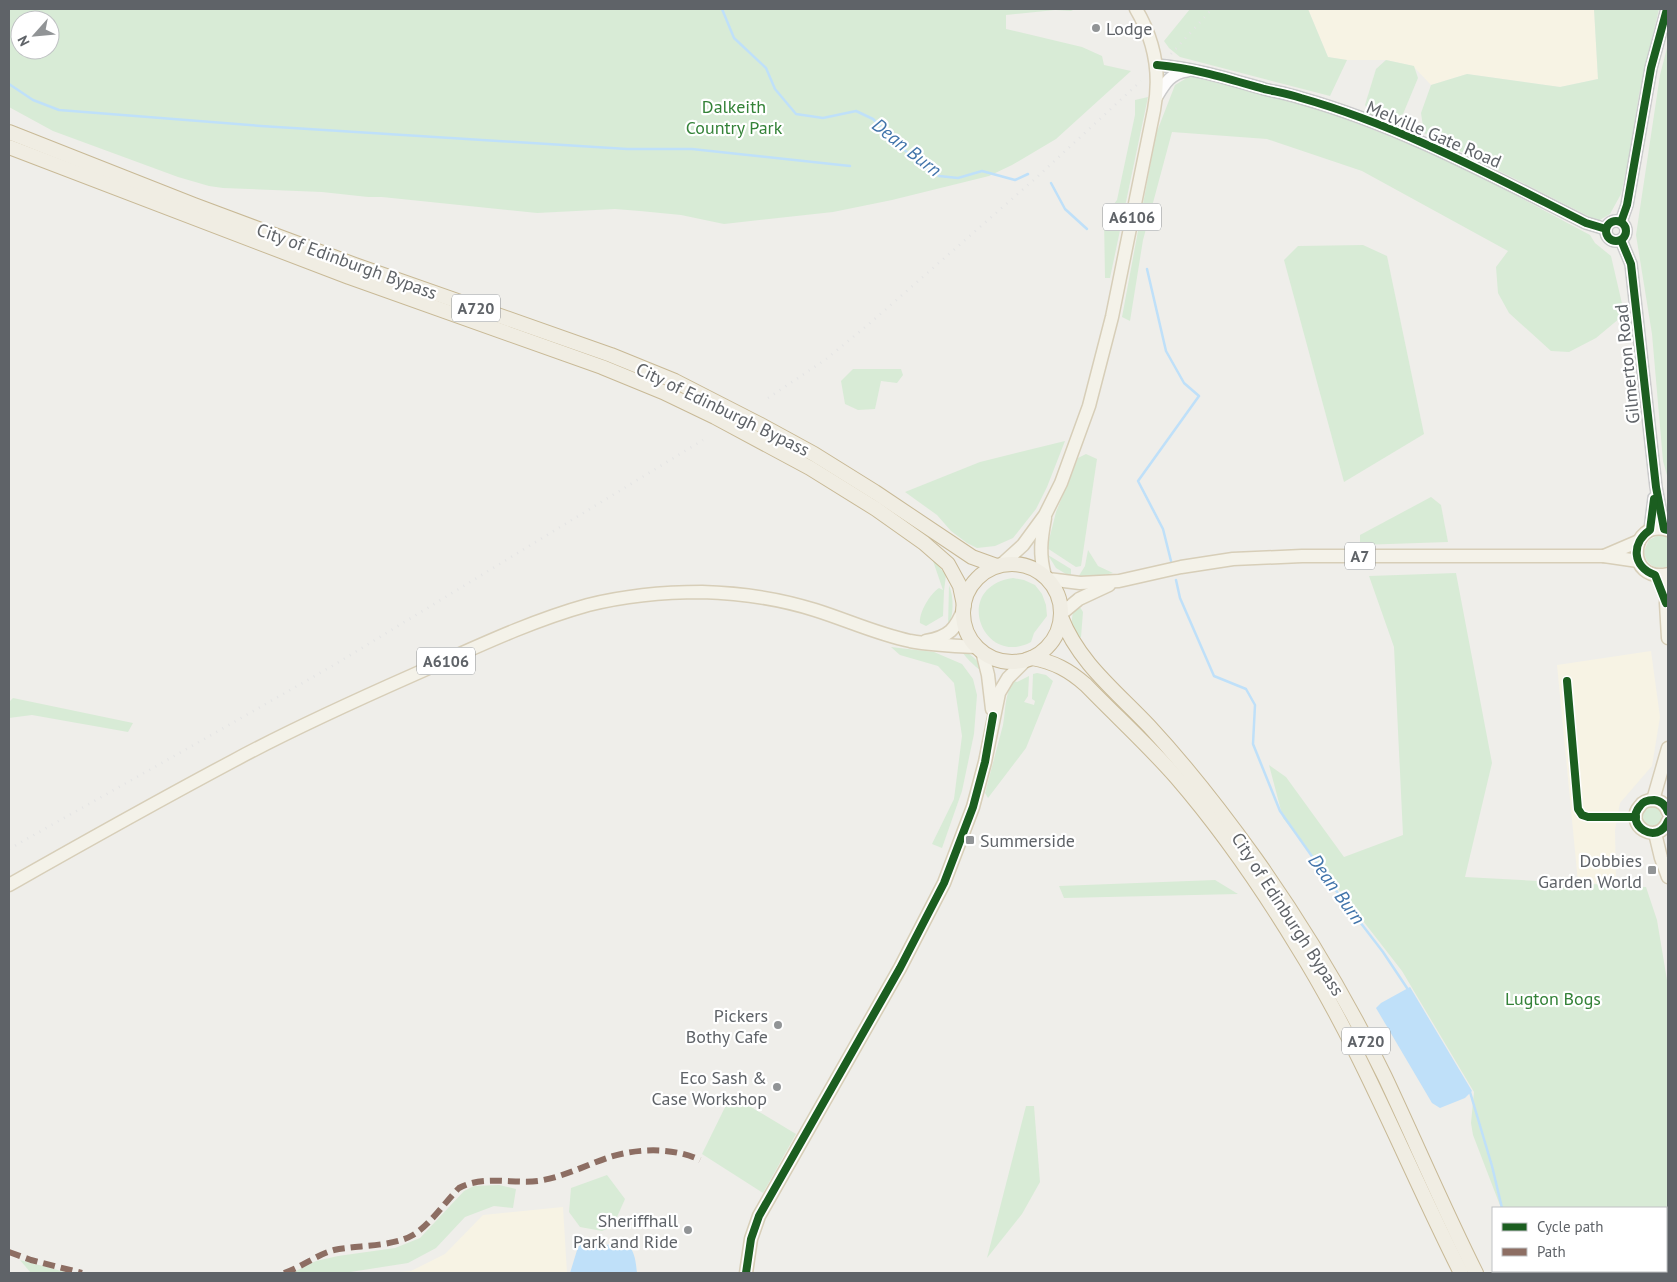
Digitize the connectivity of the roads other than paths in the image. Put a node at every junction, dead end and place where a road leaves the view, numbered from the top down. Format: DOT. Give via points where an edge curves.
graph roads {
  1 [pos="1136,9"];
  2 [pos="1667,9"];
  3 [pos="1157,65"];
  4 [pos="1194,70"];
  5 [pos="1156,98"];
  6 [pos="9,132"];
  7 [pos="9,147"];
  8 [pos="1621,222"];
  9 [pos="1606,229"];
  10 [pos="1622,240"];
  11 [pos="1656,487"];
  12 [pos="1045,515"];
  13 [pos="1666,529"];
  14 [pos="1650,530"];
  15 [pos="1639,541"];
  16 [pos="1604,556"];
  17 [pos="1638,561"];
  18 [pos="999,566"];
  19 [pos="1662,574"];
  20 [pos="1046,578"];
  21 [pos="1668,578"];
  22 [pos="1119,581"];
  23 [pos="1666,603"];
  24 [pos="964,607"];
  25 [pos="1061,615"];
  26 [pos="1668,638"];
  27 [pos="919,642"];
  28 [pos="979,649"];
  29 [pos="1029,658"];
  30 [pos="1567,681"];
  31 [pos="993,716"];
  32 [pos="1668,748"];
  33 [pos="1653,800"];
  34 [pos="1668,812"];
  35 [pos="1636,817"];
  36 [pos="1668,821"];
  37 [pos="1655,833"];
  38 [pos="1668,877"];
  39 [pos="9,885"];
  40 [pos="746,1273"];
  41 [pos="1461,1273"];
  42 [pos="1476,1273"];
  1 -- 3 [label="main road, A6106" via="1147,30"];
  2 -- 8 [label="main road" via="1651,68 1627,205"];
  3 -- 4 [label="main road, Melville Gate Road"];
  3 -- 5 [label="main road, A6106"];
  4 -- 5 [label="main road" via="1172,76"];
  4 -- 9 [label="main road, Melville Gate Road" via="1302,98 1386,128 1489,174 1586,223"];
  5 -- 12 [label="main road, A6106" via="1108,336 1077,442"];
  6 -- 18 [label="highway, City of Edinburgh Bypass / A720" via="203,208 675,381 814,454 972,557"];
  7 -- 24 [label="highway, City of Edinburgh Bypass / A720" via="340,274 602,367 715,417 810,468 924,543 948,564 960,586"];
  8 -- 9 [label="main road" via="1609,223"];
  8 -- 10 [label="main road" via="1626,232"];
  9 -- 10 [label="main road" via="1610,240"];
  10 -- 11 [label="main road, Gilmerton Road" via="1631,264"];
  11 -- 13 [label="main road, Gilmerton Road"];
  11 -- 14 [label="main road, Gilmerton Road"];
  12 -- 18 [label="main road, A6106" via="1023,545"];
  12 -- 20 [label="main road, A6106" via="1040,550"];
  13 -- 14 [label="main road"];
  14 -- 15 [label="main road"];
  15 -- 16 [label="main road, A7"];
  15 -- 17 [label="main road" via="1636,548"];
  16 -- 17 [label="main road, A7"];
  16 -- 22 [label="main road, A7" via="1233,559"];
  17 -- 19 [label="main road" via="1645,570"];
  18 -- 20 [label="highway" via="1026,566"];
  18 -- 24 [label="highway" via="987,571 972,585"];
  19 -- 23 [label="main road"];
  20 -- 22 [label="main road, A7" via="1080,583"];
  20 -- 25 [label="highway" via="1057,593"];
  21 -- 23 [label="main road"];
  22 -- 25 [label="main road, A7" via="1080,598"];
  23 -- 26 [label="main road"];
  24 -- 27 [label="main road, A6106" via="960,620 948,634"];
  24 -- 28 [label="highway" via="967,631"];
  25 -- 29 [label="highway" via="1060,626 1052,641"];
  25 -- 42 [label="highway, City of Edinburgh Bypass / A720" via="1082,656 1204,790 1310,941 1384,1077"];
  27 -- 28 [label="main road, A6106"];
  27 -- 39 [label="main road, A6106" via="807,608 705,592 636,596 586,606 506,634 321,716 234,760"];
  28 -- 29 [label="highway" via="1007,661"];
  28 -- 31 [label="main road" via="988,675"];
  29 -- 31 [label="main road" via="1008,678 999,693"];
  29 -- 41 [label="highway, City of Edinburgh Bypass / A720" via="1058,665 1086,685 1176,778 1246,868 1298,946 1349,1037"];
  30 -- 35 [label="street" via="1578,809 1582,816 1588,817"];
  31 -- 40 [label="main road" via="973,807 944,883 895,976 766,1202 754,1228"];
  32 -- 33 [label="main road"];
  33 -- 34 [label="main road" via="1662,803"];
  33 -- 35 [label="main road" via="1639,807"];
  35 -- 37 [label="main road" via="1640,827"];
  36 -- 37 [label="main road" via="1664,829"];
  37 -- 38 [label="main road"];
}
